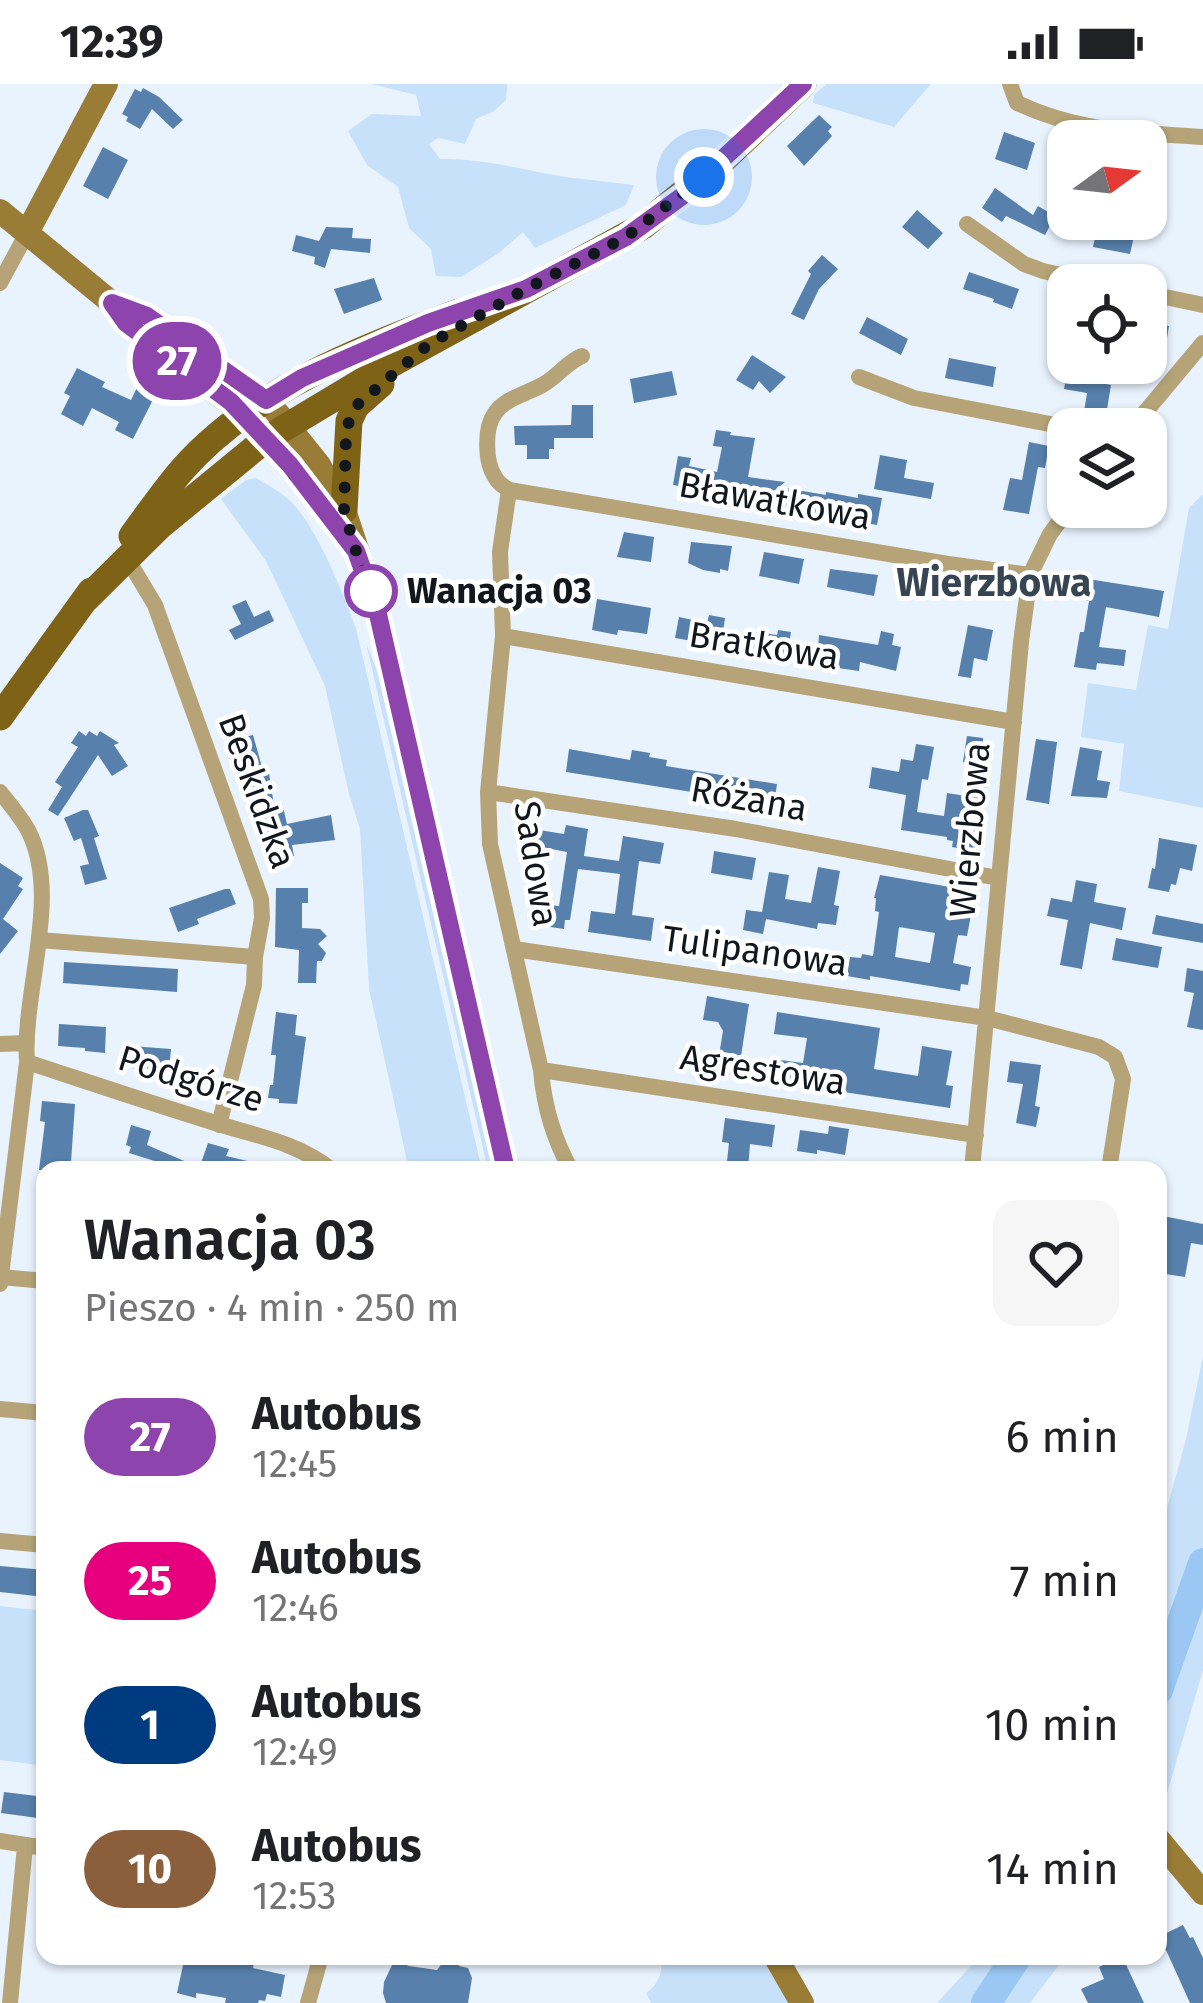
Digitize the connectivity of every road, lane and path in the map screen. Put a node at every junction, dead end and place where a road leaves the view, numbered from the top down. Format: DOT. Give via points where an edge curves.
graph roads {
  1 [pos="106,84"];
  2 [pos="803,84"];
  3 [pos="1010,84"];
  4 [pos="1203,137"];
  5 [pos="0,211"];
  6 [pos="967,224"];
  7 [pos="27,233"];
  8 [pos="1047,272"];
  9 [pos="0,283"];
  10 [pos="526,289"];
  11 [pos="1167,297"];
  12 [pos="1203,305"];
  13 [pos="429,344"];
  14 [pos="1203,344"];
  15 [pos="582,356"];
  16 [pos="859,377"];
  17 [pos="255,407"];
  18 [pos="1149,408"];
  19 [pos="1047,423"];
  20 [pos="277,431"];
  21 [pos="509,490"];
  22 [pos="344,510"];
  23 [pos="1054,528"];
  24 [pos="356,551"];
  25 [pos="128,560"];
  26 [pos="1030,575"];
  27 [pos="83,602"];
  28 [pos="503,636"];
  29 [pos="0,716"];
  30 [pos="1014,722"];
  31 [pos="0,792"];
  32 [pos="488,792"];
  33 [pos="998,878"];
  34 [pos="39,940"];
  35 [pos="514,949"];
  36 [pos="255,957"];
  37 [pos="987,1018"];
  38 [pos="26,1042"];
  39 [pos="0,1044"];
  40 [pos="27,1062"];
  41 [pos="541,1070"];
  42 [pos="219,1124"];
  43 [pos="976,1135"];
  44 [pos="318,1161"];
  45 [pos="504,1161"];
  46 [pos="566,1161"];
  47 [pos="973,1161"];
  48 [pos="1110,1161"];
  49 [pos="3,1234"];
  50 [pos="0,1281"];
  51 [pos="36,1281"];
  52 [pos="0,1409"];
  53 [pos="36,1412"];
  54 [pos="0,1541"];
  55 [pos="36,1544"];
  56 [pos="0,1840"];
  57 [pos="25,1846"];
  58 [pos="36,1847"];
  59 [pos="1167,1850"];
  60 [pos="1203,1893"];
  61 [pos="319,1965"];
  62 [pos="780,1965"];
  63 [pos="10,2003"];
  64 [pos="308,2003"];
  65 [pos="802,2003"];
  1 -- 7 [label="main road"];
  2 -- 10 [label="main road" via="643,226"];
  3 -- 4 [label="street" via="1017,103 1063,121"];
  5 -- 7 [label="main road"];
  6 -- 8 [label="street"];
  7 -- 9 [label="street"];
  7 -- 17 [label="main road" via="112,303 147,316"];
  10 -- 13 [label="main road"];
  10 -- 17 [label="main road" via="428,323"];
  11 -- 12 [label="street"];
  13 -- 20 [label="main road"];
  13 -- 22 [label="main road" via="364,398 349,421"];
  14 -- 18 [label="street"];
  15 -- 21 [label="street" via="492,417 490,465"];
  16 -- 19 [label="street" via="914,398"];
  17 -- 20 [label="main road"];
  17 -- 27 [label="main road" via="184,467"];
  20 -- 22 [label="main road" via="319,465"];
  20 -- 24 [label="main road"];
  20 -- 25 [label="main road"];
  21 -- 26 [label="street, Bławatkowa"];
  21 -- 28 [label="street, Sadowa" via="500,552"];
  22 -- 24 [label="main road"];
  23 -- 26 [label="street, Wierzbowa"];
  24 -- 45 [label="main road" via="380,622"];
  25 -- 27 [label="main road"];
  25 -- 36 [label="street, Beskidzka" via="155,605 261,899"];
  26 -- 30 [label="street, Wierzbowa"];
  27 -- 29 [label="main road"];
  28 -- 30 [label="street, Bratkowa"];
  28 -- 32 [label="street, Sadowa"];
  30 -- 33 [label="street, Wierzbowa"];
  31 -- 34 [label="street" via="37,855"];
  32 -- 33 [label="street, Różana"];
  32 -- 35 [label="street, Sadowa" via="490,844"];
  33 -- 37 [label="street, Wierzbowa"];
  34 -- 36 [label="street"];
  34 -- 38 [label="street"];
  35 -- 37 [label="street, Tulipanowa"];
  35 -- 41 [label="street, Sadowa"];
  36 -- 42 [label="street, Beskidzka"];
  37 -- 43 [label="street, Wierzbowa"];
  37 -- 48 [label="street, Tulipanowa" via="1115,1057 1123,1086"];
  38 -- 39 [label="street"];
  38 -- 40 [label="street"];
  40 -- 42 [label="street, Podgórze"];
  40 -- 49 [label="street"];
  41 -- 43 [label="street, Agrestowa"];
  41 -- 46 [label="street, Sadowa"];
  42 -- 44 [label="street, Podgórze"];
  43 -- 47 [label="street, Wierzbowa"];
  49 -- 50 [label="street"];
  50 -- 51 [label="street"];
  52 -- 53 [label="street"];
  54 -- 55 [label="street"];
  56 -- 57 [label="street"];
  57 -- 58 [label="street"];
  57 -- 63 [label="street"];
  59 -- 60 [label="main road"];
  61 -- 64 [label="street"];
  62 -- 65 [label="main road"];
}
